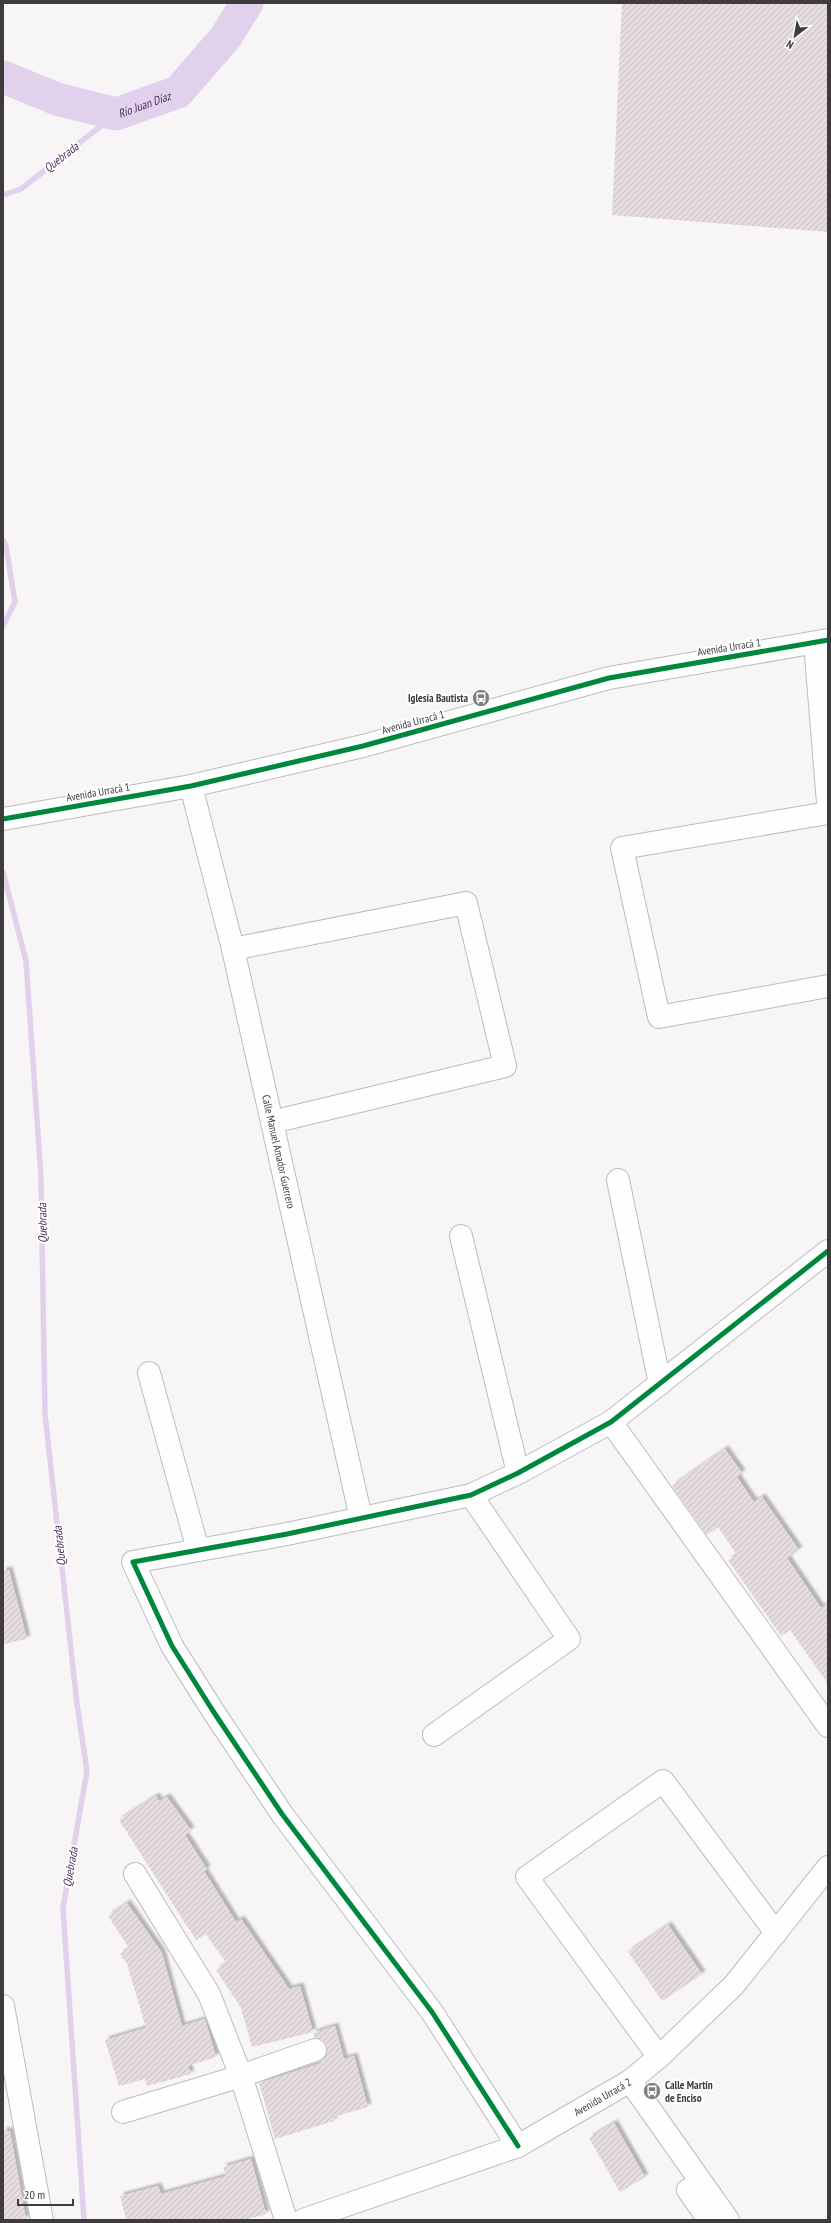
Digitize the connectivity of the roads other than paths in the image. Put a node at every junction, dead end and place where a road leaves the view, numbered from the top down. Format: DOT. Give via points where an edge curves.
graph roads {
  1 [pos="822,642"];
  2 [pos="191,786"];
  3 [pos="828,803"];
  4 [pos="828,814"];
  5 [pos="3,819"];
  6 [pos="233,949"];
  7 [pos="828,986"];
  8 [pos="272,1122"];
  9 [pos="618,1180"];
  10 [pos="461,1236"];
  11 [pos="828,1251"];
  12 [pos="149,1373"];
  13 [pos="660,1384"];
  14 [pos="611,1422"];
  15 [pos="518,1473"];
  16 [pos="471,1495"];
  17 [pos="361,1518"];
  18 [pos="198,1550"];
  19 [pos="828,1726"];
  20 [pos="434,1735"];
  21 [pos="828,1867"];
  22 [pos="135,1874"];
  23 [pos="776,1933"];
  24 [pos="3,2006"];
  25 [pos="315,2050"];
  26 [pos="659,2057"];
  27 [pos="241,2076"];
  28 [pos="624,2085"];
  29 [pos="122,2112"];
  30 [pos="518,2146"];
  31 [pos="42,2220"];
  32 [pos="286,2220"];
  33 [pos="303,2220"];
  34 [pos="709,2220"];
  35 [pos="728,2220"];
  1 -- 2 [label="street, Avenida Urracá 1" via="609,678 363,746"];
  1 -- 3 [label="street"];
  2 -- 5 [label="street, Avenida Urracá 1"];
  2 -- 6 [label="street, Calle Manuel Amador Guerrero"];
  4 -- 7 [label="street" via="622,848 659,1017"];
  6 -- 8 [label="street, Calle Manuel Amador Guerrero"];
  6 -- 8 [label="street" via="466,903 505,1066"];
  8 -- 17 [label="street, Calle Manuel Amador Guerrero"];
  9 -- 13 [label="street"];
  10 -- 15 [label="street"];
  11 -- 13 [label="street"];
  12 -- 18 [label="street"];
  13 -- 14 [label="street"];
  14 -- 15 [label="street"];
  14 -- 19 [label="street"];
  15 -- 16 [label="street"];
  16 -- 17 [label="street"];
  16 -- 20 [label="street" via="569,1639"];
  17 -- 18 [label="street"];
  18 -- 30 [label="street" via="133,1562 172,1646 212,1711 282,1814 432,2012"];
  21 -- 23 [label="street, Avenida Urracá 2"];
  22 -- 27 [label="street" via="209,1994"];
  23 -- 26 [label="street, Avenida Urracá 2" via="734,1985"];
  23 -- 26 [label="street" via="663,1781 527,1877"];
  24 -- 31 [label="street"];
  25 -- 27 [label="street"];
  26 -- 28 [label="street, Avenida Urracá 2"];
  27 -- 29 [label="street"];
  27 -- 32 [label="street"];
  28 -- 30 [label="street, Avenida Urracá 2"];
  28 -- 34 [label="street"];
  28 -- 35 [label="street"];
  30 -- 33 [label="street, Avenida Urracá 2"];
}
